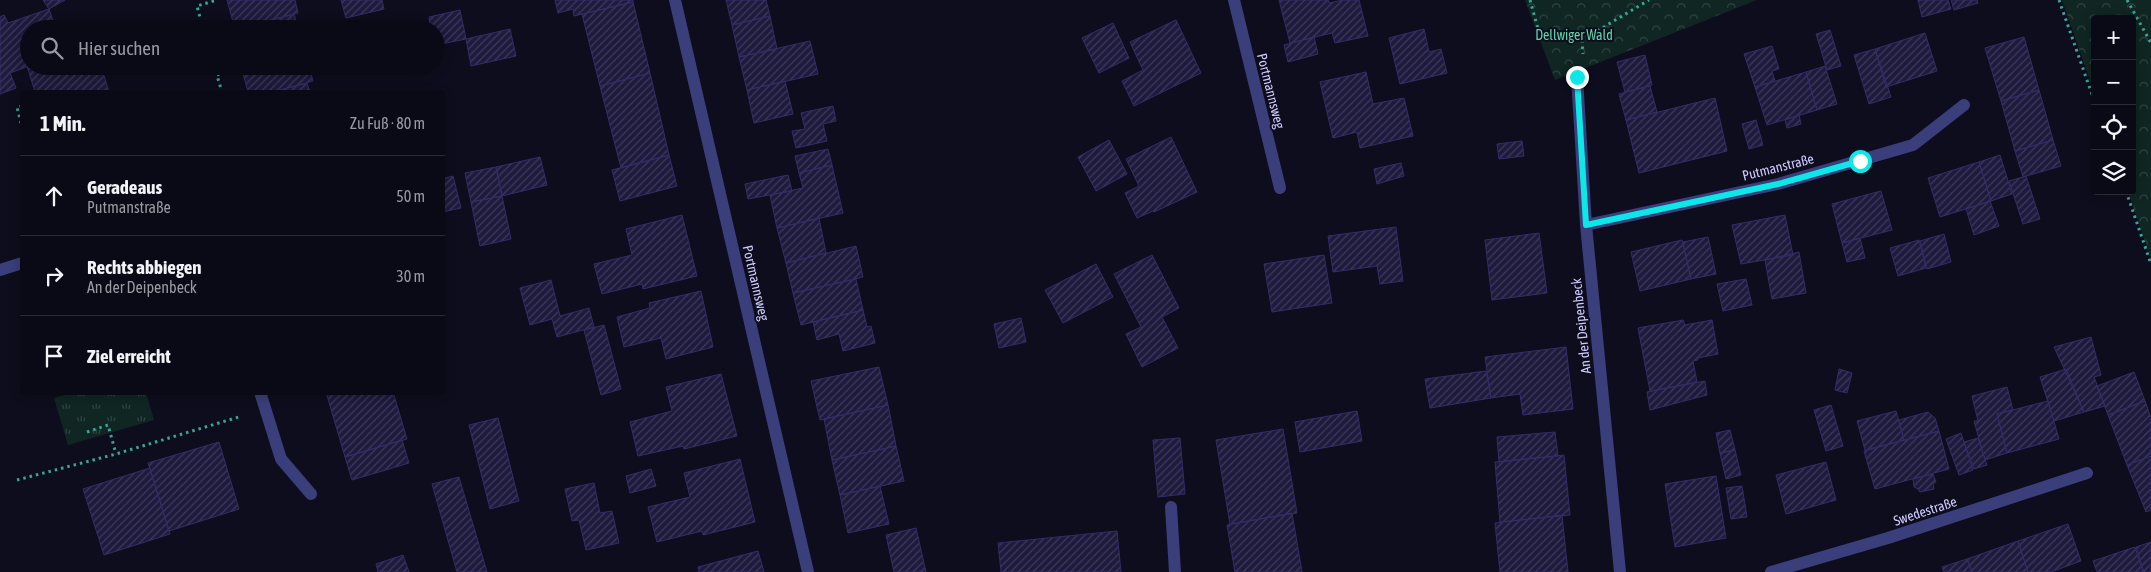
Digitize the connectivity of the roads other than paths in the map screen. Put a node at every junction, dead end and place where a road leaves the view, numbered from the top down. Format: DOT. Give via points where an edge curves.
graph roads {
  1 [pos="675,0"];
  2 [pos="1234,0"];
  3 [pos="1577,77"];
  4 [pos="1964,105"];
  5 [pos="1280,188"];
  6 [pos="1586,225"];
  7 [pos="20,263"];
  8 [pos="0,270"];
  9 [pos="261,395"];
  10 [pos="2087,473"];
  11 [pos="311,494"];
  12 [pos="1171,507"];
  13 [pos="808,572"];
  14 [pos="1175,572"];
  15 [pos="1620,572"];
  16 [pos="1771,572"];
  1 -- 13 [label="street, Portmannsweg"];
  2 -- 5 [label="street, Portmannsweg"];
  3 -- 6 [label="street, An der Deipenbeck"];
  4 -- 6 [label="street, Putmanstraße" via="1913,145 1778,184"];
  6 -- 15 [label="street, An der Deipenbeck"];
  7 -- 8 [label="street"];
  9 -- 11 [label="street" via="281,459"];
  10 -- 16 [label="street, Swedestraße" via="1888,538"];
  12 -- 14 [label="street"];
}
